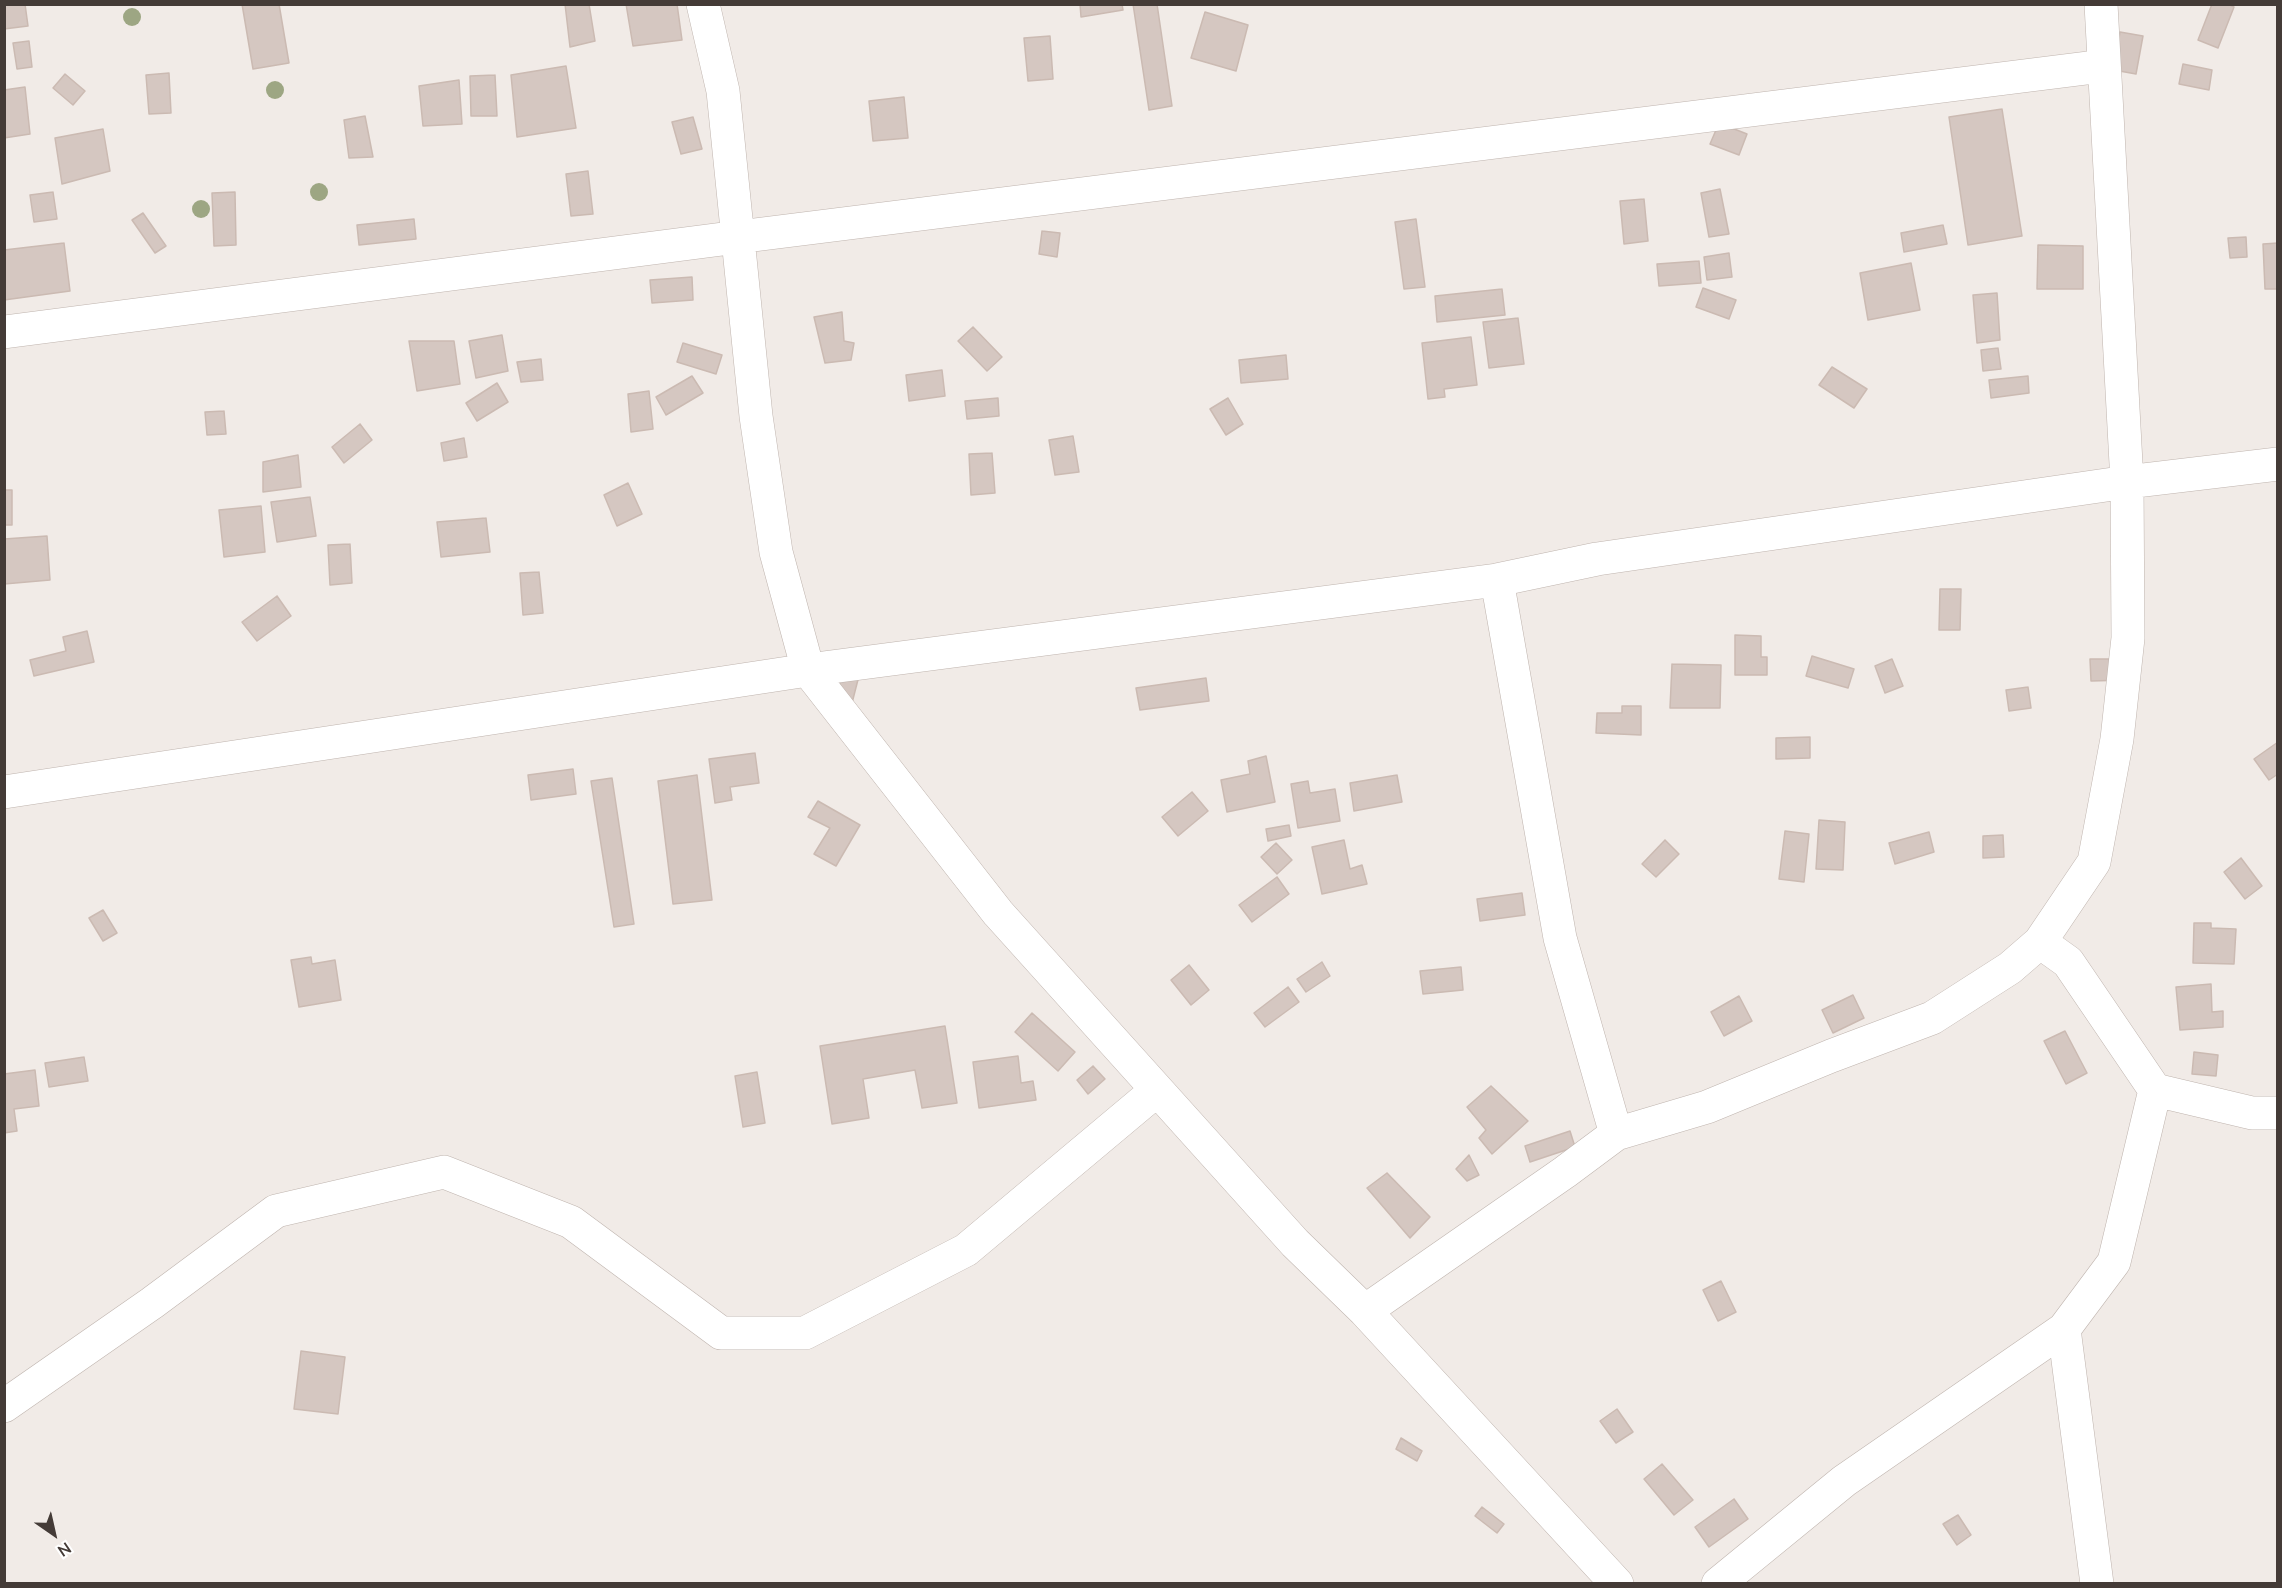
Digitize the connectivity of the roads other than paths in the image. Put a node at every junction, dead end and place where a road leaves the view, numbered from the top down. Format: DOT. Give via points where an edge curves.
graph roads {
  1 [pos="703,4"];
  2 [pos="2101,4"];
  3 [pos="2103,66"];
  4 [pos="738,237"];
  5 [pos="4,332"];
  6 [pos="2277,464"];
  7 [pos="2127,482"];
  8 [pos="1497,580"];
  9 [pos="808,670"];
  10 [pos="4,792"];
  11 [pos="2040,942"];
  12 [pos="1157,1090"];
  13 [pos="2155,1090"];
  14 [pos="2277,1113"];
  15 [pos="1616,1134"];
  16 [pos="1365,1311"];
  17 [pos="2064,1329"];
  18 [pos="4,1406"];
  19 [pos="1617,1584"];
  20 [pos="1718,1584"];
  21 [pos="2097,1584"];
  1 -- 4 [label="street" via="723,92"];
  2 -- 3 [label="street"];
  3 -- 4 [label="street"];
  3 -- 7 [label="street"];
  4 -- 5 [label="street"];
  4 -- 9 [label="street" via="756,416 776,552"];
  6 -- 7 [label="street"];
  7 -- 8 [label="street" via="1597,559"];
  7 -- 11 [label="street" via="2128,638 2117,739 2094,862"];
  8 -- 9 [label="street"];
  8 -- 15 [label="street" via="1560,938"];
  9 -- 10 [label="street"];
  9 -- 12 [label="street" via="998,913"];
  11 -- 13 [label="street" via="2068,962"];
  11 -- 15 [label="street" via="2010,968 1932,1018 1707,1107"];
  12 -- 16 [label="street" via="1295,1243"];
  12 -- 18 [label="street" via="966,1250 805,1333 721,1333 571,1222 444,1172 276,1211"];
  13 -- 14 [label="street" via="2252,1113"];
  13 -- 17 [label="street" via="2114,1262"];
  15 -- 16 [label="street"];
  16 -- 19 [label="street"];
  17 -- 20 [label="street" via="1844,1481"];
  17 -- 21 [label="street"];
}
